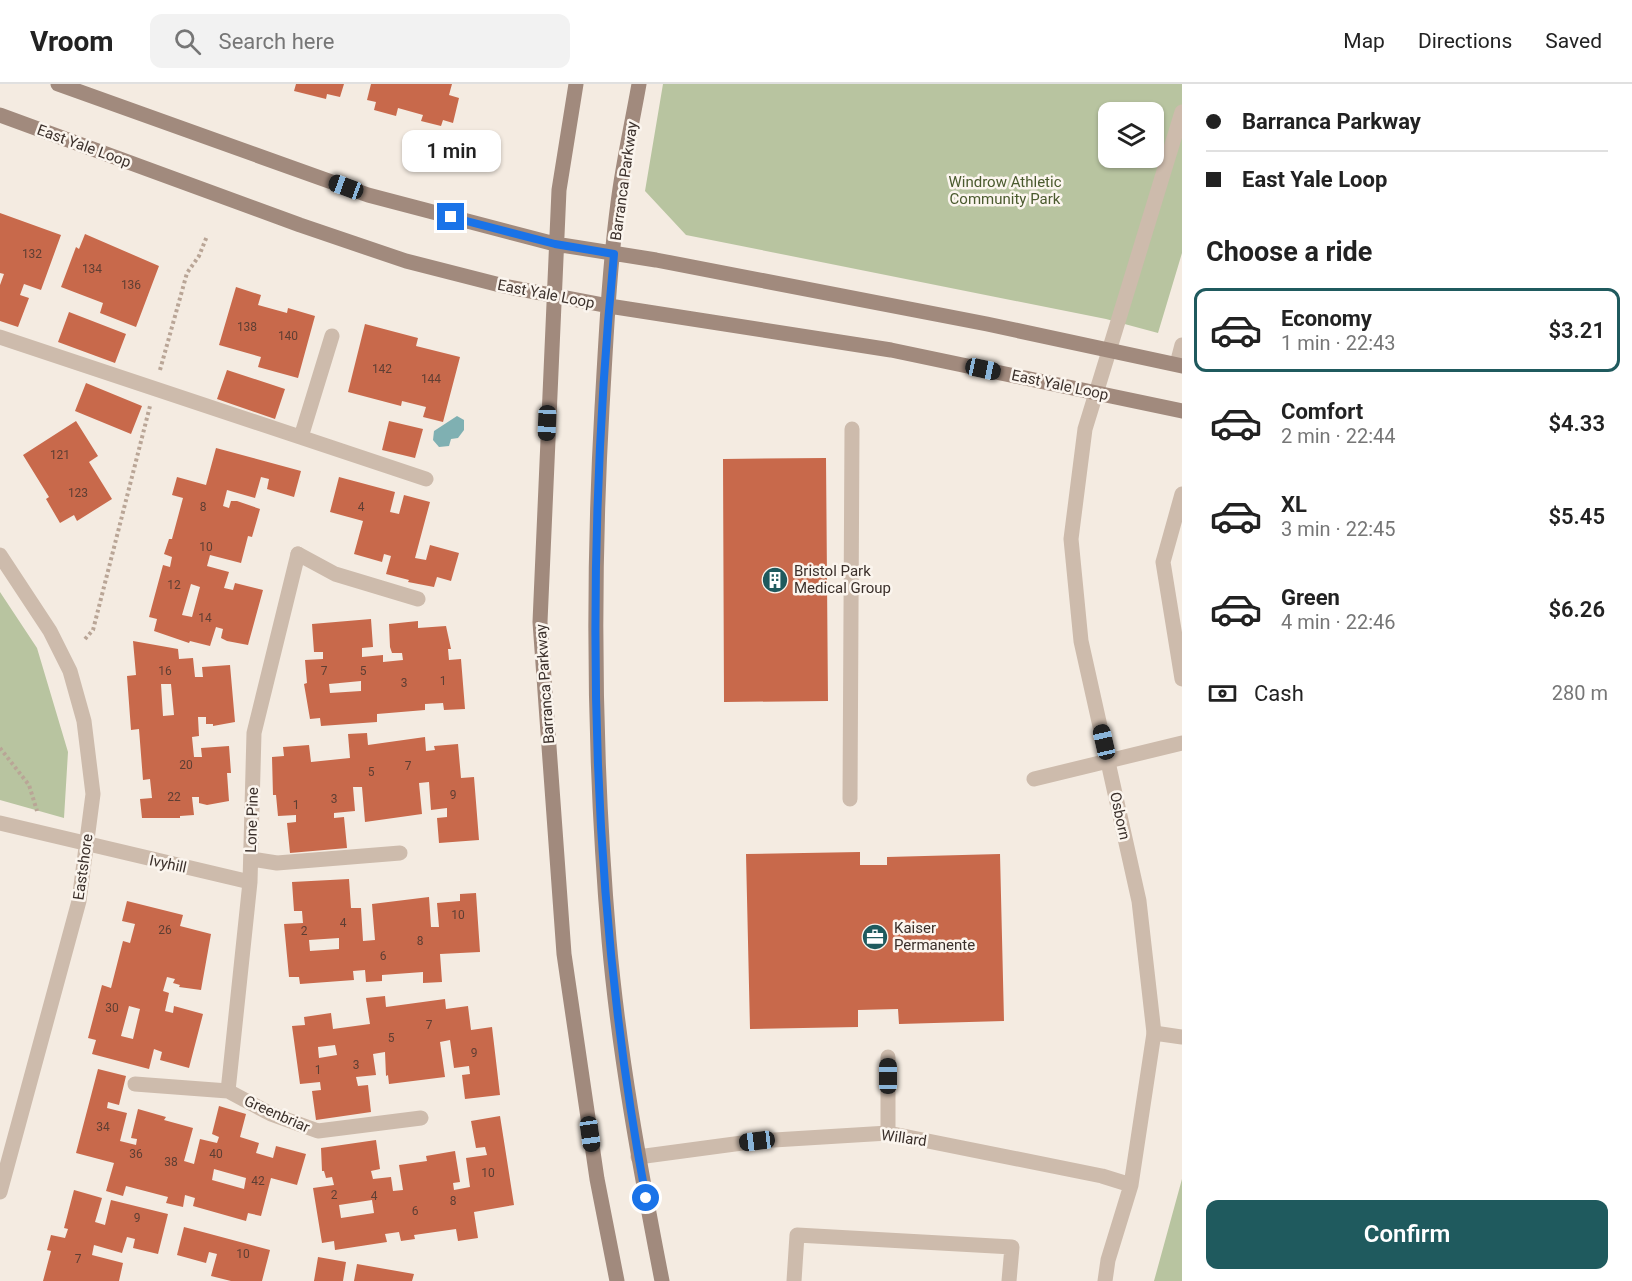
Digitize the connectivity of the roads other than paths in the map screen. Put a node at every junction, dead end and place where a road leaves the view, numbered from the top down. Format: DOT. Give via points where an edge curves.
graph roads {
  1 [pos="58,84"];
  2 [pos="576,84"];
  3 [pos="639,84"];
  4 [pos="1182,112"];
  5 [pos="0,115"];
  6 [pos="555,244"];
  7 [pos="614,254"];
  8 [pos="553,294"];
  9 [pos="609,306"];
  10 [pos="332,336"];
  11 [pos="0,337"];
  12 [pos="1182,345"];
  13 [pos="1109,351"];
  14 [pos="1180,365"];
  15 [pos="1096,393"];
  16 [pos="1182,411"];
  17 [pos="852,429"];
  18 [pos="301,437"];
  19 [pos="426,479"];
  20 [pos="1182,494"];
  21 [pos="0,555"];
  22 [pos="418,599"];
  23 [pos="1182,679"];
  24 [pos="1182,743"];
  25 [pos="1108,762"];
  26 [pos="1034,778"];
  27 [pos="850,799"];
  28 [pos="0,823"];
  29 [pos="86,846"];
  30 [pos="400,853"];
  31 [pos="251,859"];
  32 [pos="250,882"];
  33 [pos="1155,1033"];
  34 [pos="1182,1037"];
  35 [pos="888,1057"];
  36 [pos="135,1084"];
  37 [pos="228,1091"];
  38 [pos="421,1118"];
  39 [pos="888,1133"];
  40 [pos="638,1157"];
  41 [pos="1131,1185"];
  42 [pos="0,1191"];
  43 [pos="617,1281"];
  44 [pos="662,1281"];
  45 [pos="794,1281"];
  46 [pos="1010,1281"];
  47 [pos="1106,1281"];
  1 -- 6 [label="main road" via="368,195"];
  2 -- 6 [label="main road, Barranca Parkway" via="559,190"];
  3 -- 7 [label="main road, Barranca Parkway" via="618,204"];
  4 -- 13 [label="street, Osborn"];
  5 -- 8 [label="main road, East Yale Loop" via="406,261"];
  6 -- 7 [label="main road"];
  6 -- 8 [label="main road, Barranca Parkway"];
  7 -- 9 [label="main road, Barranca Parkway"];
  7 -- 13 [label="main road" via="987,324"];
  8 -- 9 [label="main road, East Yale Loop"];
  8 -- 43 [label="main road, Barranca Parkway" via="540,622 564,954 597,1179"];
  9 -- 15 [label="main road, East Yale Loop" via="891,350"];
  9 -- 40 [label="main road, Barranca Parkway" via="595,543 597,757 609,942"];
  10 -- 18 [label="street"];
  11 -- 18 [label="street"];
  12 -- 14 [label="street"];
  13 -- 14 [label="main road"];
  13 -- 15 [label="street, Osborn"];
  15 -- 16 [label="main road, East Yale Loop"];
  15 -- 25 [label="street, Osborn" via="1085,429 1071,539 1081,641"];
  17 -- 27 [label="street"];
  18 -- 19 [label="street"];
  20 -- 23 [label="street" via="1163,562"];
  21 -- 29 [label="street, Eastshore" via="50,631 70,671 84,721 93,794"];
  22 -- 31 [label="street, Lone Pine" via="335,573 298,554 254,733"];
  24 -- 25 [label="street"];
  25 -- 26 [label="street"];
  25 -- 33 [label="street, Osborn" via="1139,901"];
  28 -- 29 [label="street, Ivyhill"];
  29 -- 32 [label="street, Ivyhill"];
  29 -- 42 [label="street, Eastshore" via="79,901"];
  30 -- 31 [label="street" via="277,864"];
  31 -- 32 [label="street, Lone Pine"];
  32 -- 37 [label="street, Lone Pine"];
  33 -- 34 [label="street"];
  33 -- 41 [label="street, Osborn"];
  35 -- 39 [label="street"];
  36 -- 37 [label="street, Greenbriar"];
  37 -- 38 [label="street, Greenbriar" via="271,1114 318,1131"];
  39 -- 40 [label="street, Willard" via="757,1141"];
  39 -- 41 [label="street, Willard"];
  40 -- 44 [label="main road, Barranca Parkway"];
  41 -- 47 [label="street, Osborn" via="1108,1260"];
  45 -- 46 [label="street" via="797,1235 1012,1247"];
}
